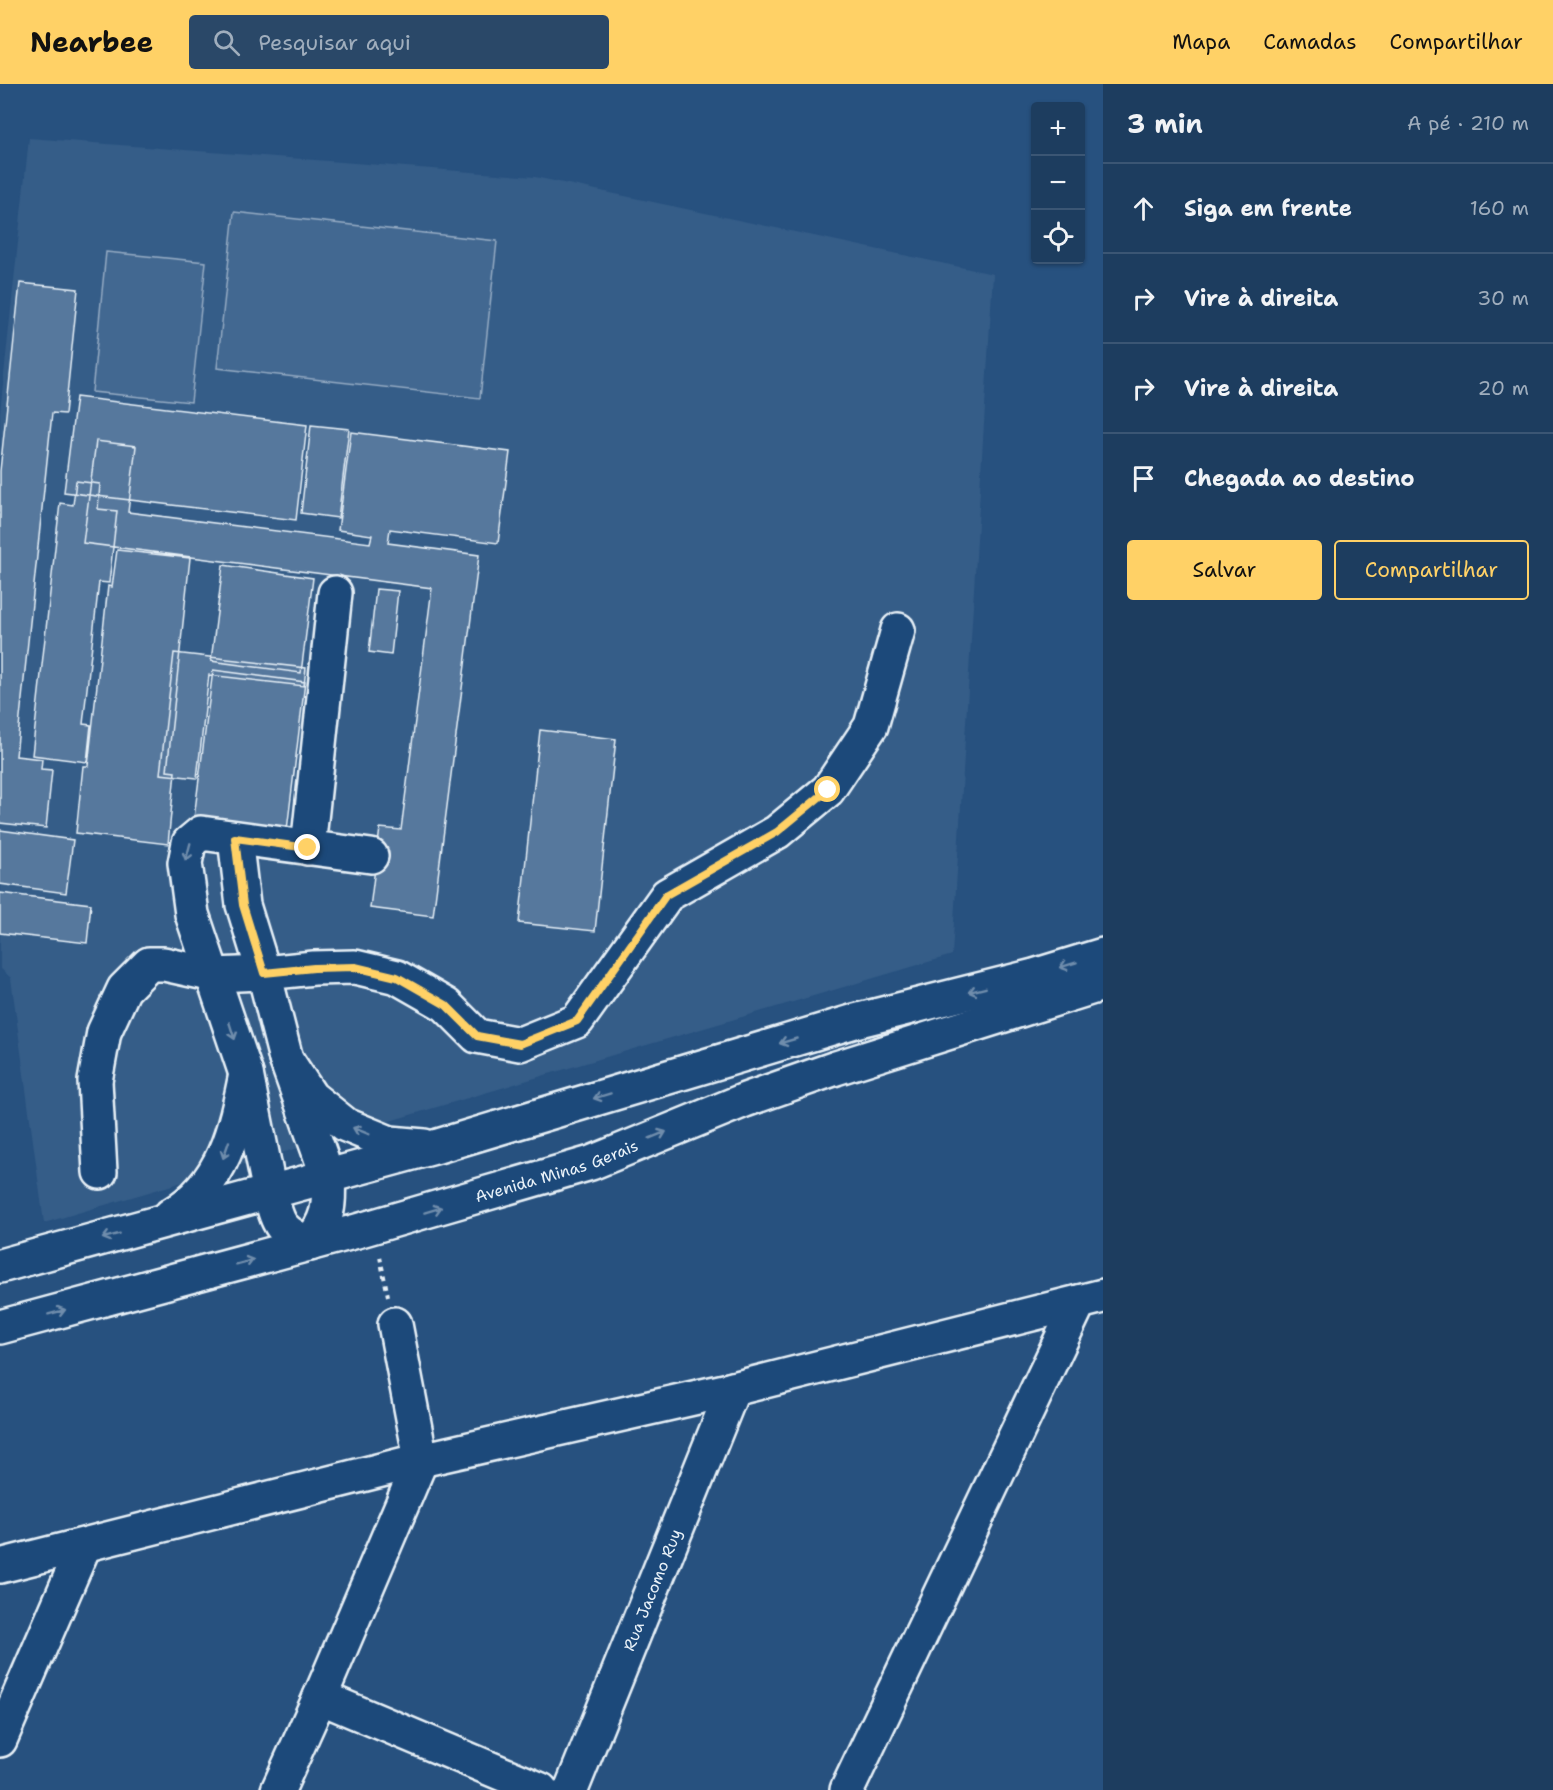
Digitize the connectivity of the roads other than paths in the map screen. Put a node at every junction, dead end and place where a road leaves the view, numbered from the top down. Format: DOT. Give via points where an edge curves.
graph roads {
  1 [pos="335,593"];
  2 [pos="898,630"];
  3 [pos="235,838"];
  4 [pos="308,848"];
  5 [pos="371,856"];
  6 [pos="1103,955"];
  7 [pos="264,973"];
  8 [pos="214,975"];
  9 [pos="1103,984"];
  10 [pos="286,1059"];
  11 [pos="246,1074"];
  12 [pos="438,1146"];
  13 [pos="100,1172"];
  14 [pos="328,1177"];
  15 [pos="270,1193"];
  16 [pos="154,1224"];
  17 [pos="310,1244"];
  18 [pos="0,1266"];
  19 [pos="1091,1299"];
  20 [pos="395,1324"];
  21 [pos="0,1327"];
  22 [pos="733,1389"];
  23 [pos="421,1460"];
  24 [pos="84,1545"];
  25 [pos="0,1566"];
  26 [pos="320,1697"];
  27 [pos="0,1740"];
  28 [pos="278,1790"];
  29 [pos="541,1790"];
  30 [pos="571,1790"];
  31 [pos="847,1790"];
  1 -- 4 [label="main road"];
  2 -- 7 [label="main road" via="871,726 828,790 777,832 666,895 577,1021 520,1044 477,1036 446,1005 397,977 355,967"];
  3 -- 4 [label="main road"];
  3 -- 7 [label="main road" via="243,905"];
  3 -- 8 [label="main road, one-way" via="201,833 189,843 186,863 192,914"];
  4 -- 5 [label="main road"];
  6 -- 12 [label="main road, one-way" via="855,1021"];
  7 -- 8 [label="main road"];
  7 -- 10 [label="main road"];
  8 -- 11 [label="main road, one-way"];
  8 -- 13 [label="main road" via="149,964 124,989 104,1032 95,1081"];
  17 -- 9 [label="main road, Avenida Minas Gerais, one-way" via="591,1162 755,1096"];
  12 -- 10 [label="main road, one-way" via="390,1143 345,1125 311,1097"];
  10 -- 14 [label="main road"];
  11 -- 15 [label="main road"];
  11 -- 16 [label="main road, one-way" via="223,1160 205,1186 182,1208"];
  12 -- 14 [label="main road"];
  14 -- 15 [label="main road"];
  14 -- 17 [label="main road" via="330,1202 324,1225"];
  15 -- 16 [label="main road"];
  15 -- 17 [label="main road" via="277,1219 288,1234"];
  16 -- 18 [label="main road, one-way"];
  21 -- 17 [label="main road, Avenida Minas Gerais, one-way"];
  19 -- 22 [label="main road"];
  19 -- 31 [label="main road"];
  20 -- 23 [label="main road"];
  22 -- 23 [label="main road"];
  22 -- 30 [label="main road, Rua Jacomo Ruy"];
  23 -- 24 [label="main road"];
  23 -- 26 [label="main road"];
  24 -- 25 [label="main road"];
  24 -- 27 [label="main road"];
  26 -- 28 [label="main road"];
  26 -- 29 [label="main road"];
}
